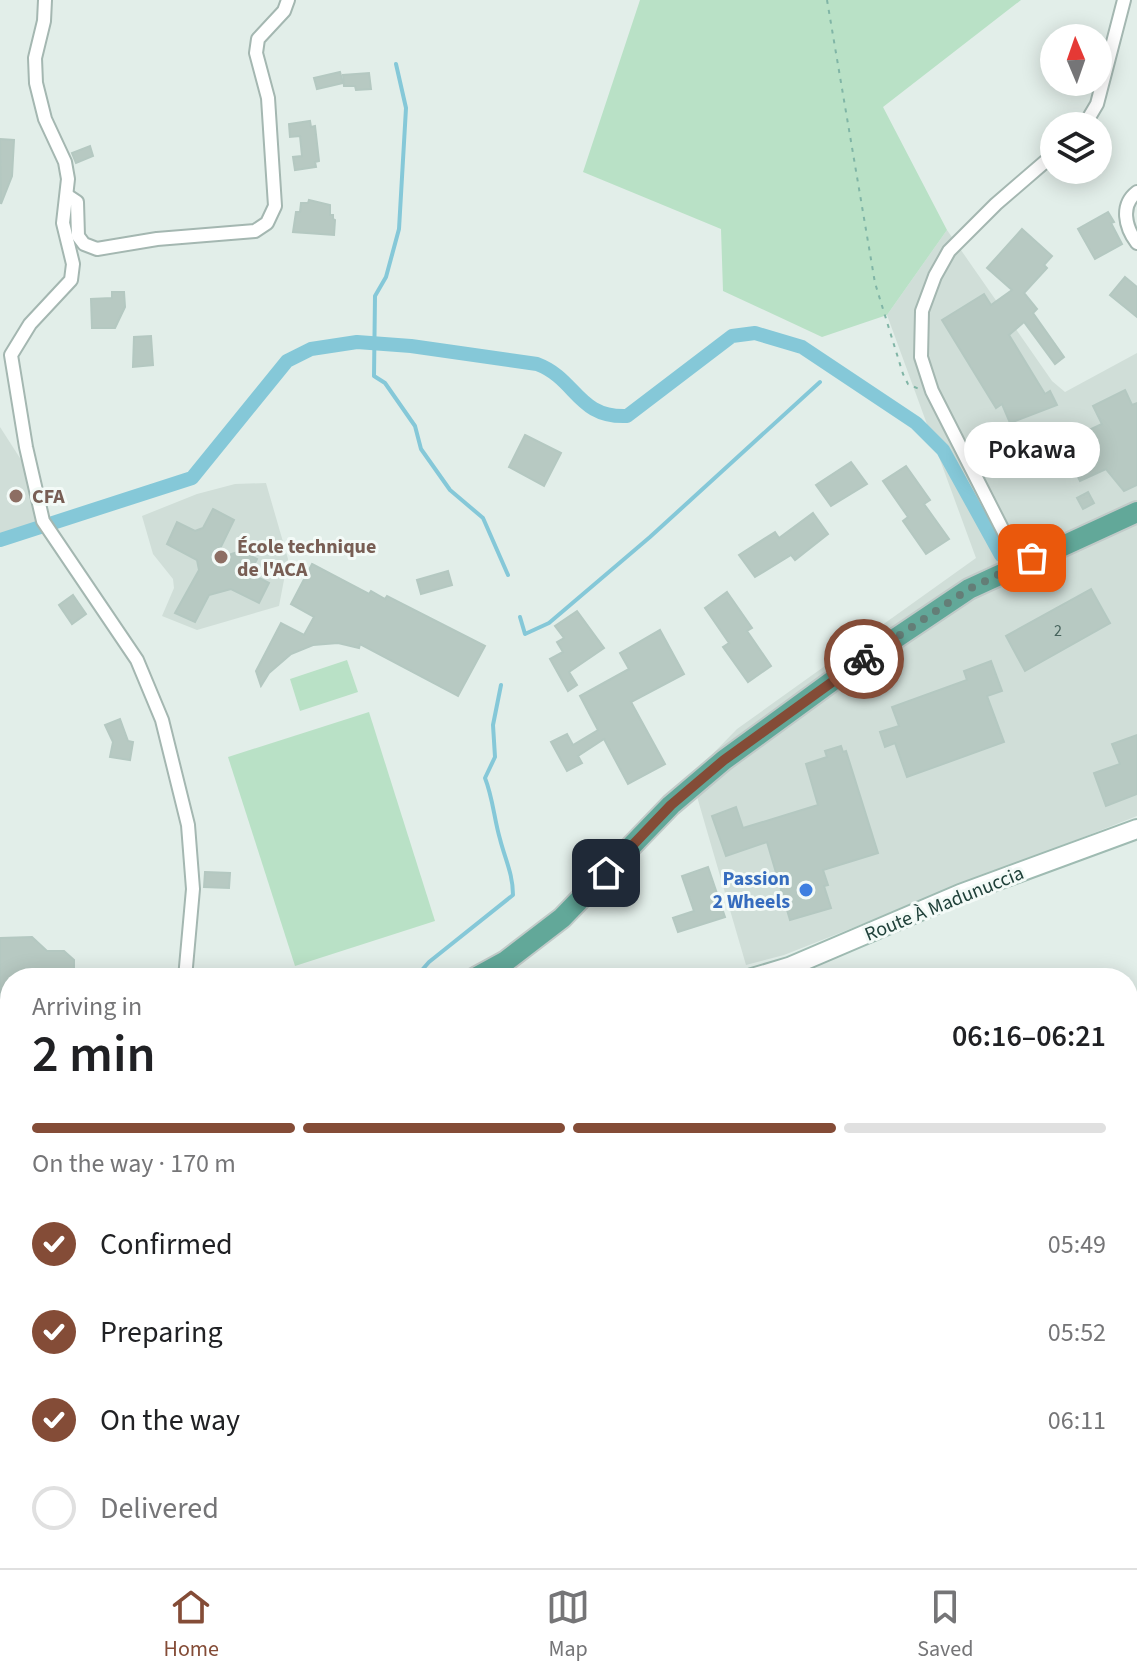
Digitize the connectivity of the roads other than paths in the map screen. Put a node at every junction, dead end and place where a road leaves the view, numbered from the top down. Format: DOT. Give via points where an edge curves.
graph roads {
  1 [pos="45,0"];
  2 [pos="288,0"];
  3 [pos="1124,0"];
  4 [pos="1092,112"];
  5 [pos="1040,166"];
  6 [pos="1137,192"];
  7 [pos="68,196"];
  8 [pos="1137,243"];
  9 [pos="6,354"];
  10 [pos="1137,512"];
  11 [pos="1017,565"];
  12 [pos="1137,829"];
  13 [pos="186,968"];
  14 [pos="493,968"];
  15 [pos="786,968"];
  1 -- 7 [label="street" via="36,83 65,162"];
  2 -- 7 [label="street" via="258,39 256,53 268,98 275,206 267,223 255,231 97,249 78,236 77,202"];
  3 -- 4 [label="street"];
  5 -- 11 [label="street" via="949,251 922,311 921,357 932,391"];
  6 -- 8 [label="street" via="1127,204 1126,218"];
  7 -- 9 [label="street" via="63,223 73,264 71,280"];
  9 -- 13 [label="street" via="46,525 137,660 162,720 188,825 193,889"];
  10 -- 11 [label="main road"];
  11 -- 14 [label="main road" via="942,606 724,760 671,805 562,918"];
  12 -- 15 [label="main road, Route À Madunuccia" via="960,894"];
}
